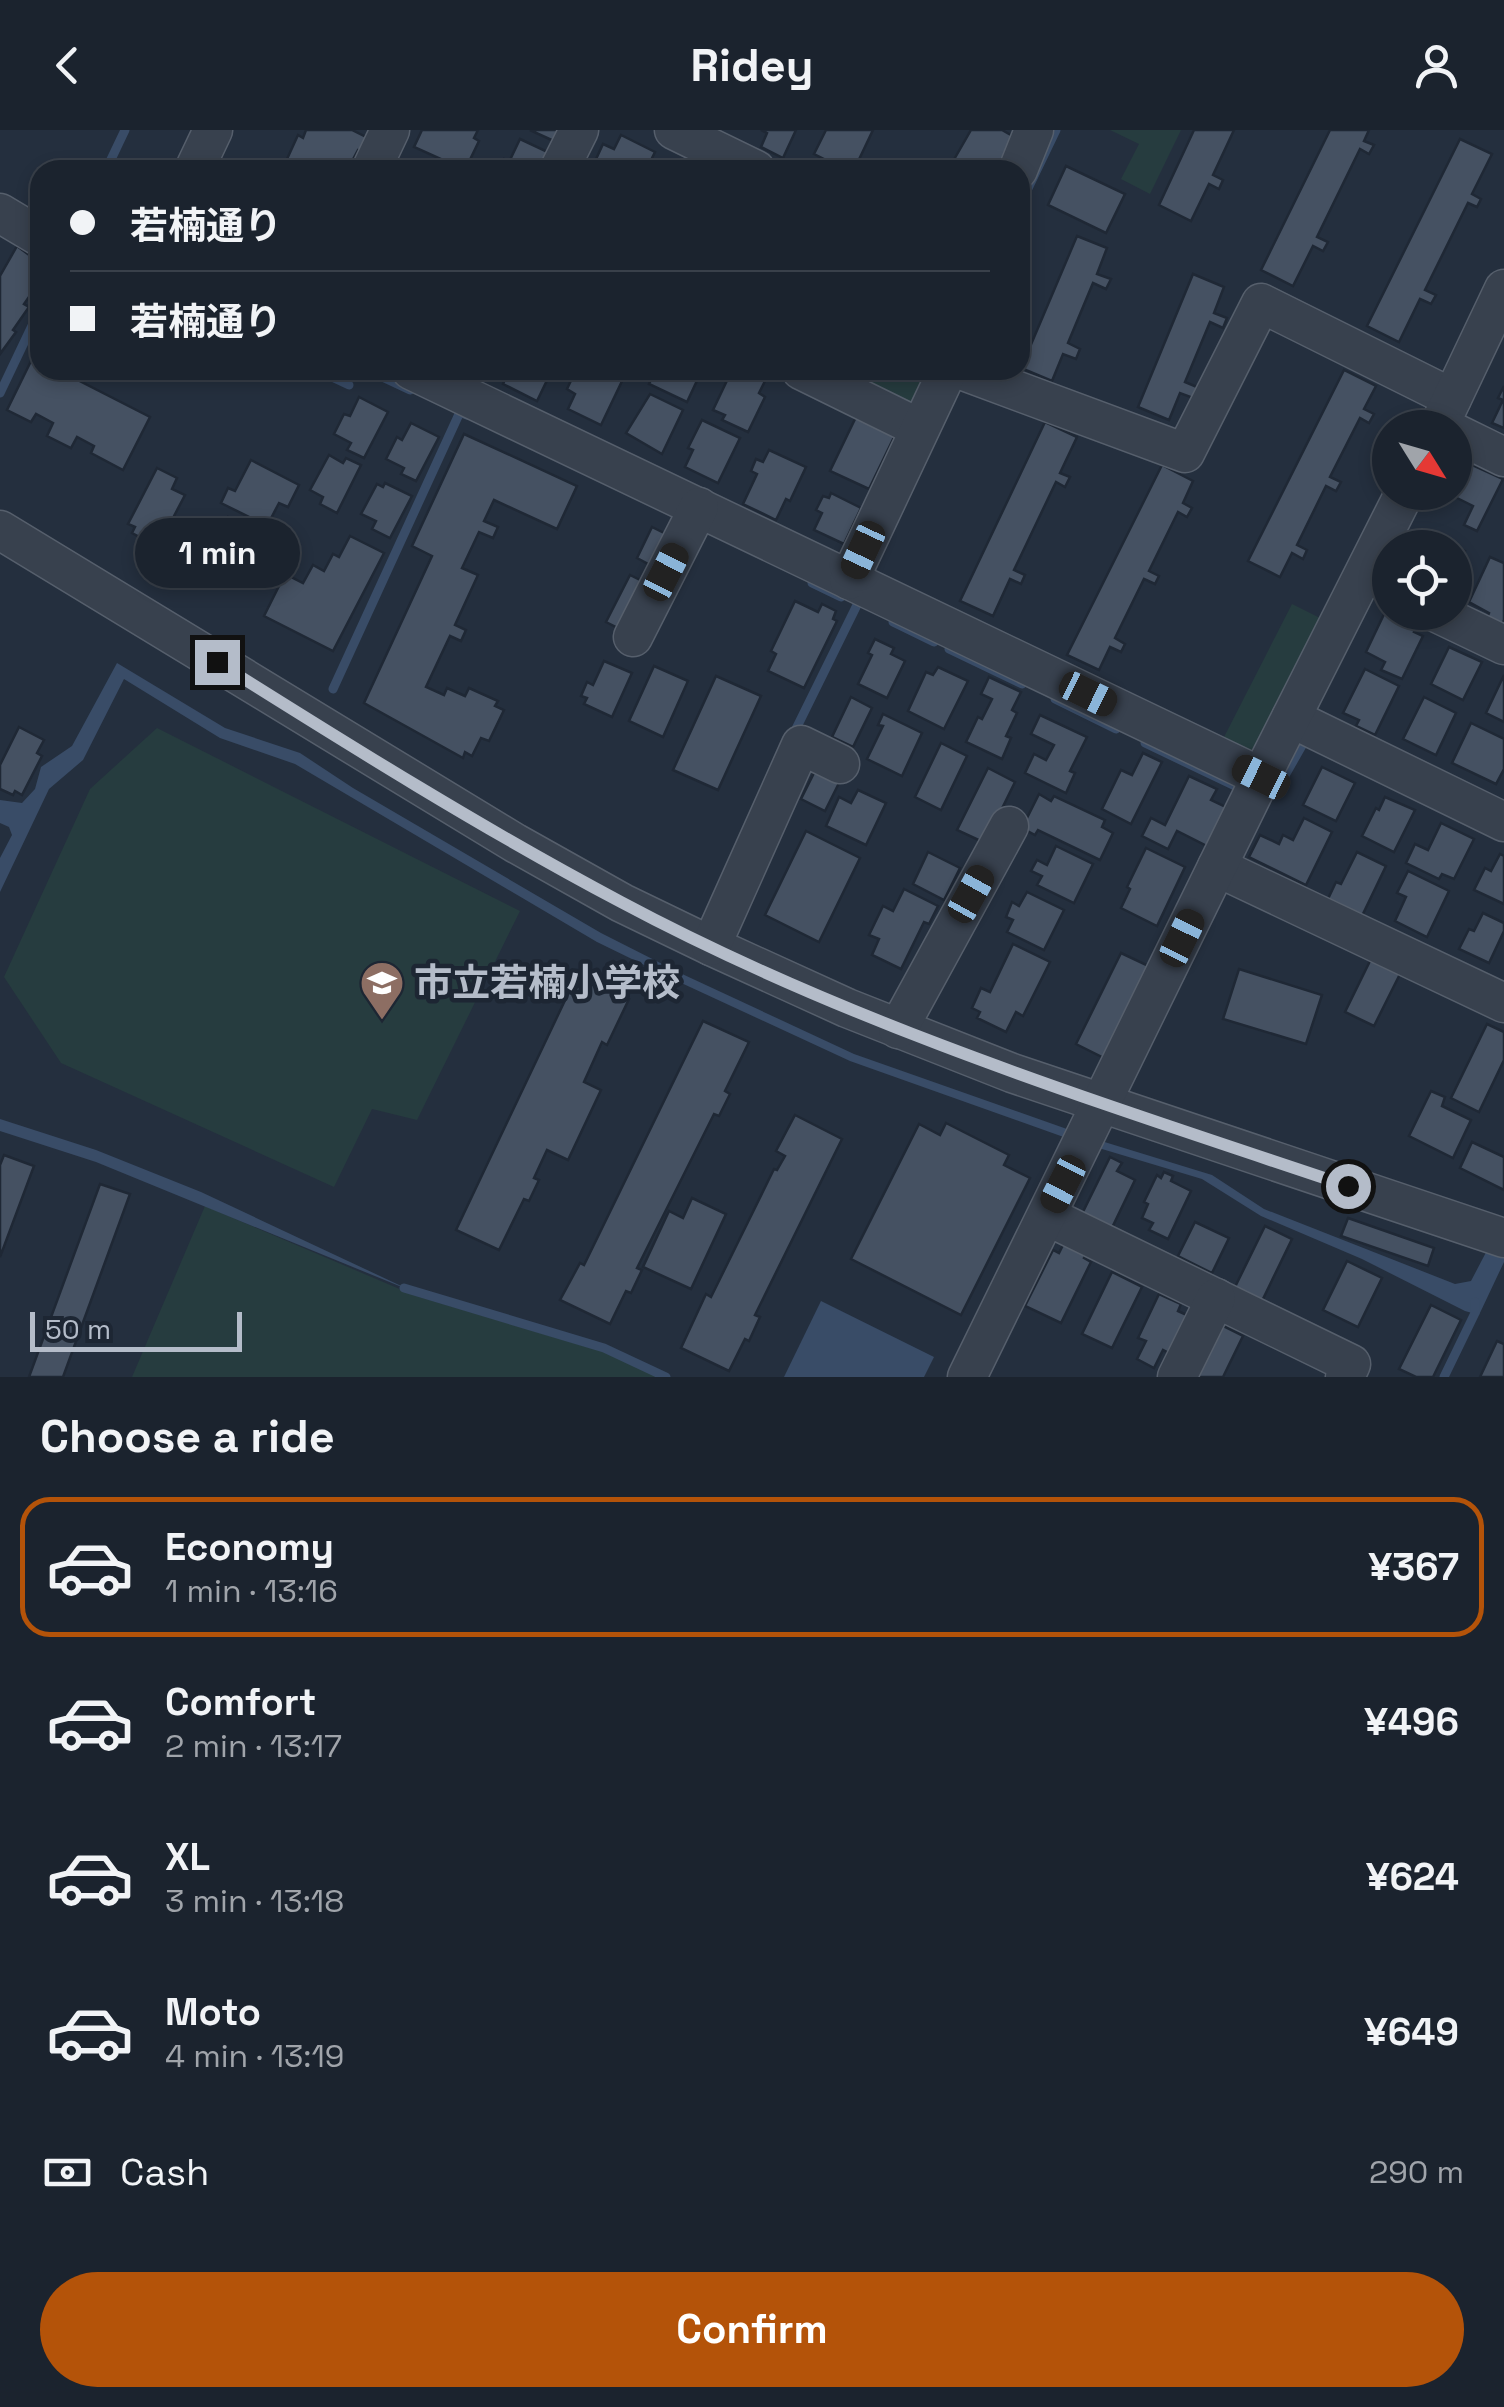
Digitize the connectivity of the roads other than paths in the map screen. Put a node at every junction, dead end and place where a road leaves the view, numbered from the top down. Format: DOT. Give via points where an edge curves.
graph roads {
  1 [pos="213,130"];
  2 [pos="390,130"];
  3 [pos="578,130"];
  4 [pos="674,130"];
  5 [pos="1034,130"];
  6 [pos="199,160"];
  7 [pos="375,160"];
  8 [pos="564,160"];
  9 [pos="736,160"];
  10 [pos="1022,160"];
  11 [pos="0,213"];
  12 [pos="30,230"];
  13 [pos="1503,292"];
  14 [pos="460,380"];
  15 [pos="821,380"];
  16 [pos="943,380"];
  17 [pos="988,380"];
  18 [pos="1426,410"];
  19 [pos="1450,410"];
  20 [pos="919,428"];
  21 [pos="1472,438"];
  22 [pos="1504,457"];
  23 [pos="699,507"];
  24 [pos="0,530"];
  25 [pos="849,580"];
  26 [pos="1372,590"];
  27 [pos="1472,630"];
  28 [pos="633,638"];
  29 [pos="1504,646"];
  30 [pos="1290,718"];
  31 [pos="840,764"];
  32 [pos="1261,777"];
  33 [pos="1504,822"];
  34 [pos="1009,826"];
  35 [pos="1218,866"];
  36 [pos="711,946"];
  37 [pos="1504,1004"];
  38 [pos="898,1029"];
  39 [pos="1090,1127"];
  40 [pos="1046,1216"];
  41 [pos="1496,1235"];
  42 [pos="1216,1298"];
  43 [pos="967,1377"];
  44 [pos="1177,1377"];
  45 [pos="1345,1377"];
  1 -- 6 [label="street"];
  2 -- 7 [label="street"];
  3 -- 8 [label="street"];
  4 -- 9 [label="street"];
  5 -- 10 [label="street"];
  11 -- 12 [label="street"];
  13 -- 19 [label="street"];
  14 -- 23 [label="street"];
  15 -- 20 [label="street"];
  16 -- 20 [label="street"];
  17 -- 18 [label="street" via="1185,453 1261,303"];
  20 -- 25 [label="street"];
  21 -- 22 [label="street"];
  23 -- 25 [label="street"];
  23 -- 28 [label="street"];
  24 -- 36 [label="street" via="515,842"];
  25 -- 32 [label="street"];
  26 -- 30 [label="street"];
  27 -- 29 [label="street"];
  30 -- 32 [label="street"];
  30 -- 33 [label="street"];
  31 -- 36 [label="street" via="802,745"];
  32 -- 35 [label="street"];
  34 -- 38 [label="street"];
  35 -- 37 [label="street"];
  35 -- 39 [label="street"];
  36 -- 38 [label="street"];
  38 -- 39 [label="street"];
  39 -- 40 [label="street"];
  39 -- 41 [label="street"];
  40 -- 42 [label="street"];
  40 -- 43 [label="street"];
  42 -- 44 [label="street"];
  42 -- 45 [label="street" via="1352,1364"];
}
